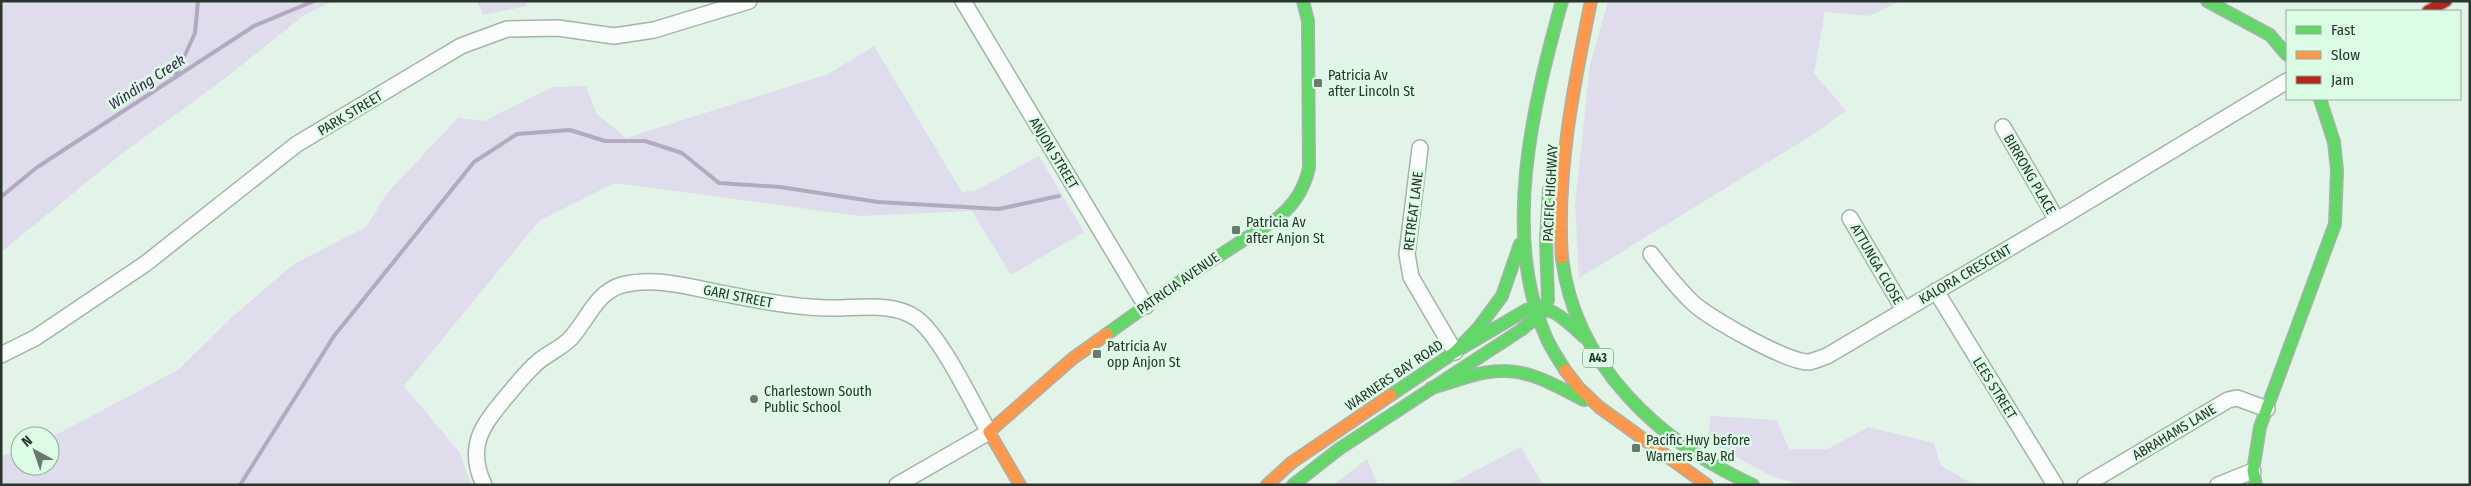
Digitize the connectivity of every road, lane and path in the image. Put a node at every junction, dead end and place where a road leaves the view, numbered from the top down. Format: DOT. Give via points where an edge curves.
graph roads {
  1 [pos="749,1"];
  2 [pos="963,1"];
  3 [pos="1303,1"];
  4 [pos="1562,1"];
  5 [pos="1590,1"];
  6 [pos="2207,1"];
  7 [pos="2446,1"];
  8 [pos="2430,10"];
  9 [pos="2286,54"];
  10 [pos="2286,82"];
  11 [pos="2320,100"];
  12 [pos="2003,127"];
  13 [pos="1420,148"];
  14 [pos="1565,162"];
  15 [pos="1850,218"];
  16 [pos="2057,220"];
  17 [pos="1524,231"];
  18 [pos="1651,254"];
  19 [pos="1936,291"];
  20 [pos="1146,306"];
  21 [pos="1539,310"];
  22 [pos="1904,310"];
  23 [pos="1586,338"];
  24 [pos="1455,352"];
  25 [pos="1,355"];
  26 [pos="1431,388"];
  27 [pos="1594,405"];
  28 [pos="2267,409"];
  29 [pos="990,432"];
  30 [pos="2255,478"];
  31 [pos="484,485"];
  32 [pos="897,485"];
  33 [pos="1020,485"];
  34 [pos="1267,485"];
  35 [pos="1293,485"];
  36 [pos="1707,485"];
  37 [pos="1753,485"];
  38 [pos="2055,485"];
  39 [pos="2085,485"];
  40 [pos="2218,485"];
  1 -- 25 [label="street, PARK STREET" via="654,30 614,36 558,28 507,29 461,46 297,144 145,264 35,338"];
  2 -- 20 [label="street, ANJON STREET"];
  3 -- 20 [label="main road, PATRICIA AVENUE" via="1308,21 1310,120 1309,168 1300,194 1279,217 1227,248"];
  4 -- 17 [label="main road, PACIFIC HIGHWAY / A43" via="1544,71 1531,144"];
  5 -- 14 [label="main road, PACIFIC HIGHWAY / A43" via="1576,72"];
  6 -- 9 [label="main road" via="2270,35"];
  7 -- 8 [label="main road"];
  10 -- 16 [label="street, KALORA CRESCENT"];
  11 -- 28 [label="main road" via="2334,142 2337,170 2335,224"];
  12 -- 16 [label="street, BIRRONG PLACE"];
  13 -- 24 [label="street, RETREAT LANE" via="1408,265 1411,276"];
  14 -- 21 [label="main road" via="1550,189 1546,240 1548,292"];
  14 -- 23 [label="main road, PACIFIC HIGHWAY / A43" via="1560,228 1565,280"];
  15 -- 22 [label="street, ATTUNGA CLOSE"];
  16 -- 19 [label="street, KALORA CRESCENT"];
  17 -- 21 [label="main road, PACIFIC HIGHWAY / A43" via="1527,273"];
  17 -- 24 [label="main road" via="1502,296 1479,328"];
  18 -- 22 [label="street, KALORA CRESCENT" via="1672,281 1709,315 1790,357 1808,362 1827,356"];
  19 -- 22 [label="street, KALORA CRESCENT"];
  19 -- 38 [label="street, LEES STREET"];
  20 -- 29 [label="main road, PATRICIA AVENUE" via="1072,359"];
  21 -- 23 [label="main road"];
  21 -- 24 [label="main road, WARNERS BAY ROAD"];
  21 -- 26 [label="main road"];
  21 -- 27 [label="main road, PACIFIC HIGHWAY / A43" via="1559,361"];
  23 -- 37 [label="main road, PACIFIC HIGHWAY / A43" via="1614,382 1677,443 1724,473"];
  24 -- 34 [label="main road, WARNERS BAY ROAD" via="1291,463"];
  26 -- 27 [label="main road" via="1489,372 1508,371 1535,377"];
  26 -- 35 [label="main road"];
  27 -- 36 [label="main road, PACIFIC HIGHWAY / A43"];
  28 -- 30 [label="main road" via="2260,427"];
  28 -- 39 [label="street, ABRAHAMS LANE" via="2237,398 2228,400"];
  29 -- 31 [label="street, GARI STREET" via="932,333 910,314 887,308 786,306 682,285 637,282 616,287 606,294 570,339 534,365 489,418 476,446 477,464"];
  29 -- 32 [label="street, PATRICIA AVENUE"];
  29 -- 33 [label="main road, GARI STREET"];
  30 -- 40 [label="street"];
}
